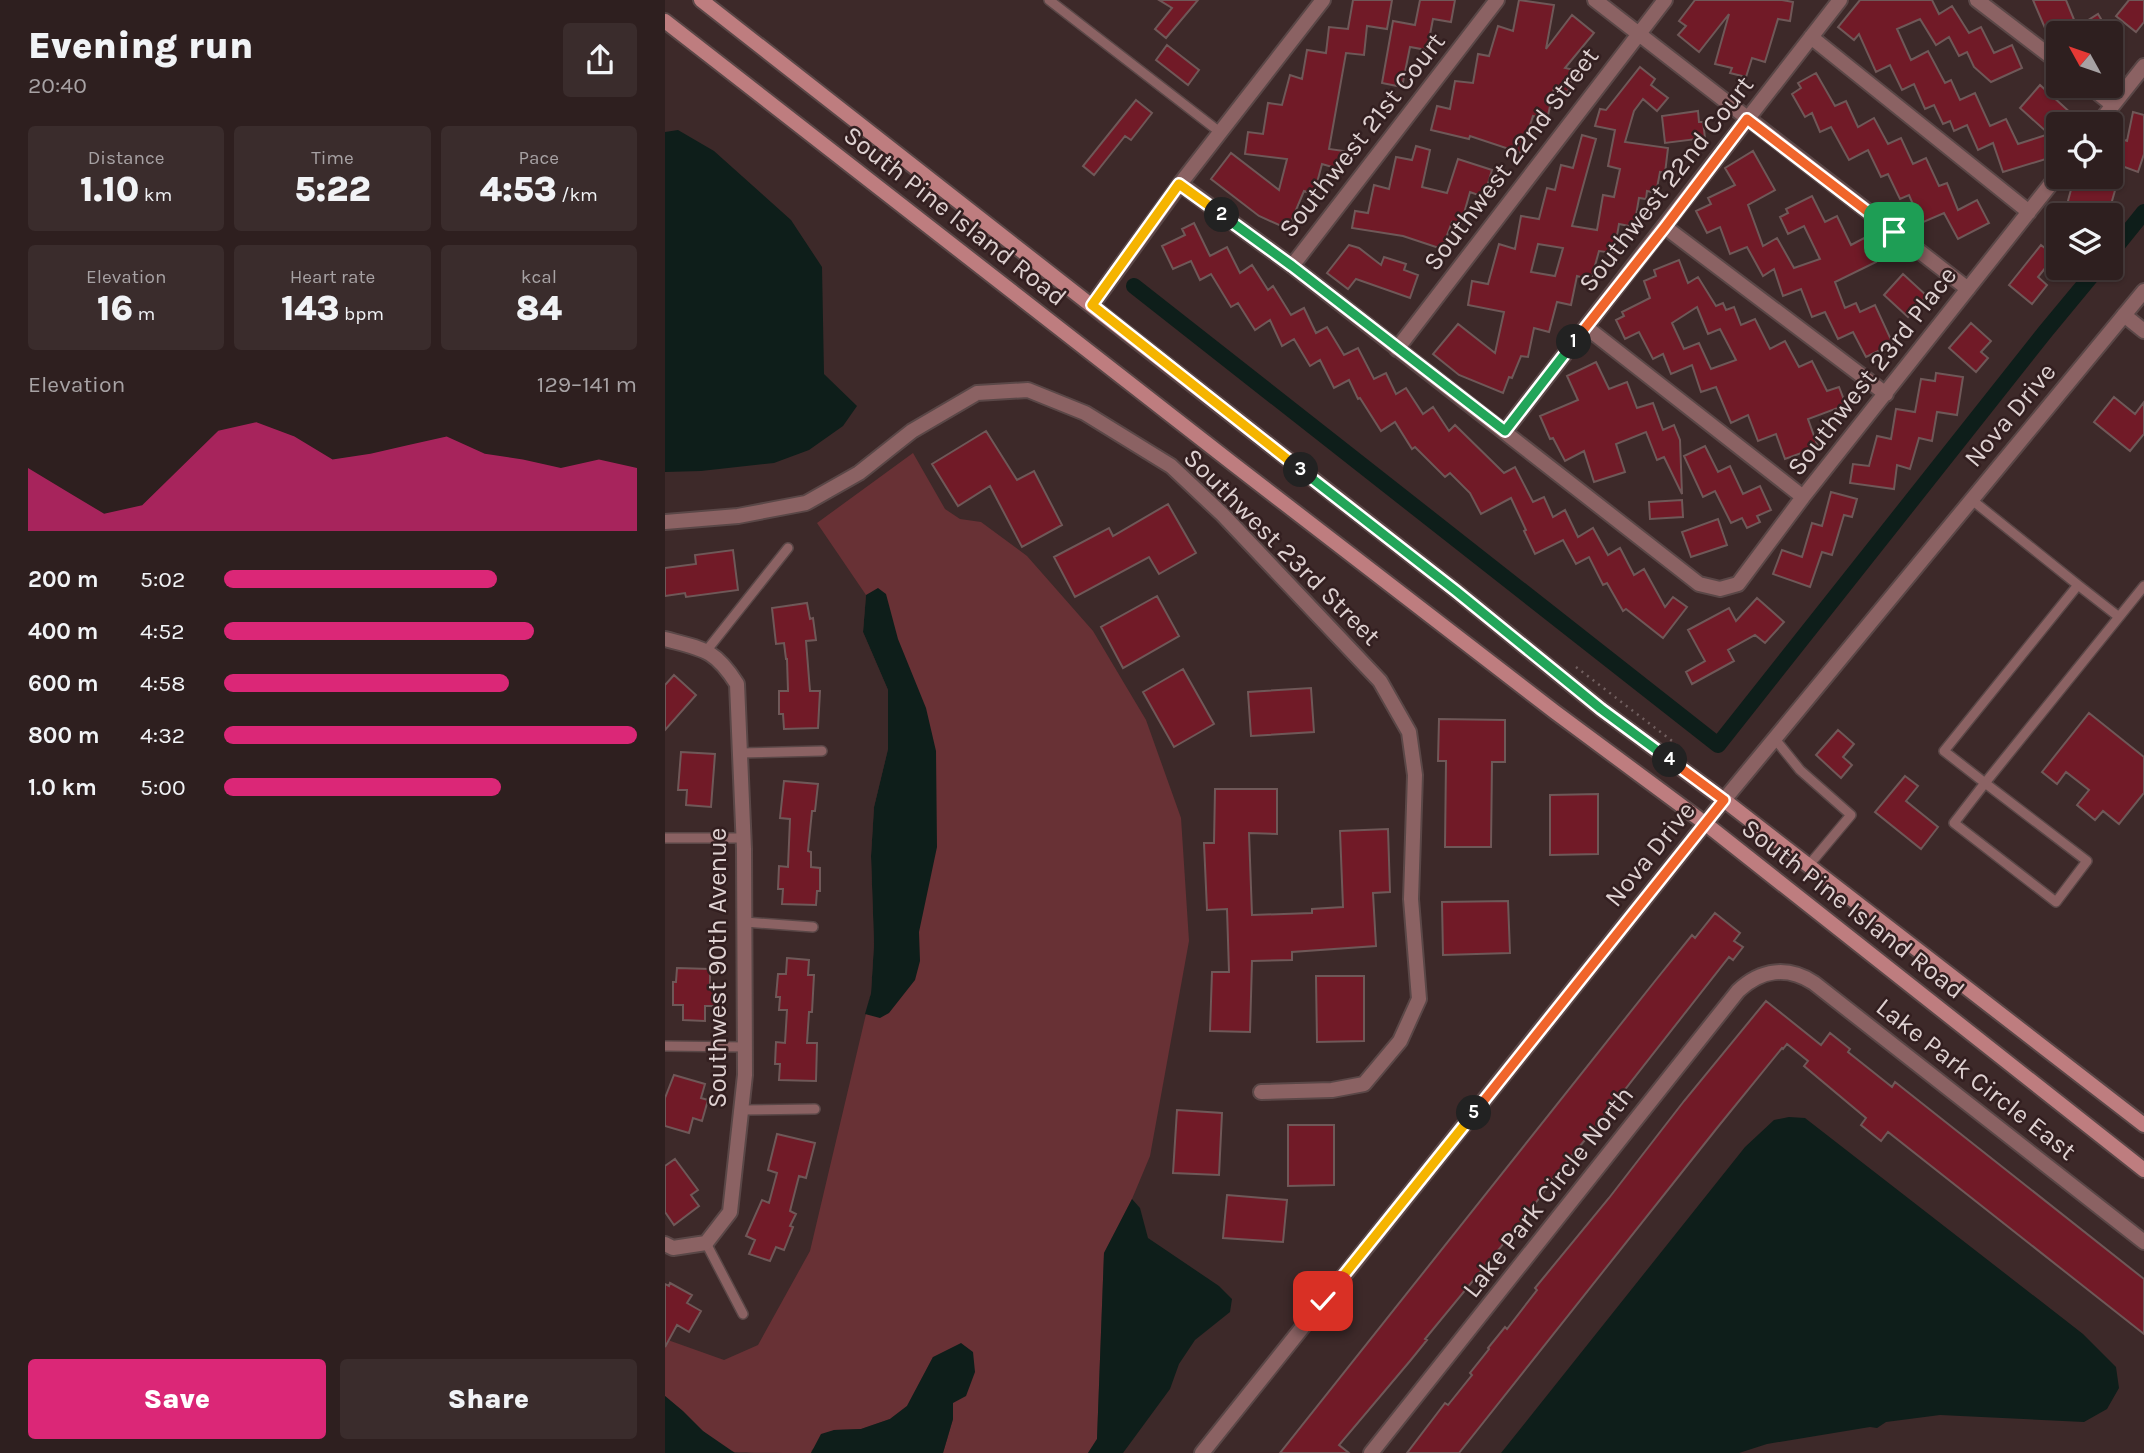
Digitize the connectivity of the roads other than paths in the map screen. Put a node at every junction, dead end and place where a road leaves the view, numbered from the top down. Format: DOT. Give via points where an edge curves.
graph roads {
  1 [pos="701,0"];
  2 [pos="1049,0"];
  3 [pos="1324,0"];
  4 [pos="1497,0"];
  5 [pos="1595,0"];
  6 [pos="1665,0"];
  7 [pos="1840,0"];
  8 [pos="1977,0"];
  9 [pos="665,21"];
  10 [pos="1638,34"];
  11 [pos="1811,37"];
  12 [pos="2046,53"];
  13 [pos="2144,66"];
  14 [pos="2104,98"];
  15 [pos="2113,105"];
  16 [pos="2107,112"];
  17 [pos="1747,119"];
  18 [pos="1221,133"];
  19 [pos="1179,184"];
  20 [pos="2047,189"];
  21 [pos="2029,212"];
  22 [pos="1665,227"];
  23 [pos="1292,266"];
  24 [pos="1968,289"];
  25 [pos="2144,291"];
  26 [pos="1092,305"];
  27 [pos="2124,315"];
  28 [pos="1586,327"];
  29 [pos="2144,331"];
  30 [pos="1397,349"];
  31 [pos="1886,394"];
  32 [pos="1505,431"];
  33 [pos="1803,497"];
  34 [pos="1972,500"];
  35 [pos="665,522"];
  36 [pos="787,548"];
  37 [pos="2078,585"];
  38 [pos="2144,586"];
  39 [pos="2119,617"];
  40 [pos="665,639"];
  41 [pos="707,650"];
  42 [pos="1775,739"];
  43 [pos="822,751"];
  44 [pos="740,752"];
  45 [pos="1985,783"];
  46 [pos="1724,800"];
  47 [pos="1706,824"];
  48 [pos="665,838"];
  49 [pos="744,838"];
  50 [pos="1809,865"];
  51 [pos="745,922"];
  52 [pos="813,927"];
  53 [pos="1771,972"];
  54 [pos="665,1046"];
  55 [pos="745,1046"];
  56 [pos="1261,1092"];
  57 [pos="814,1109"];
  58 [pos="741,1110"];
  59 [pos="2144,1125"];
  60 [pos="2144,1170"];
  61 [pos="2144,1242"];
  62 [pos="706,1243"];
  63 [pos="665,1244"];
  64 [pos="743,1314"];
  65 [pos="1202,1453"];
  66 [pos="1371,1453"];
  1 -- 26 [label="main road, South Pine Island Road"];
  2 -- 18 [label="lane"];
  3 -- 18 [label="street"];
  4 -- 23 [label="street, Southwest 21st Court"];
  5 -- 10 [label="street"];
  6 -- 10 [label="street, Southwest 22nd Street"];
  7 -- 11 [label="street, Southwest 22nd Court"];
  8 -- 12 [label="street"];
  9 -- 47 [label="main road, South Pine Island Road" via="1232,463"];
  10 -- 17 [label="street"];
  10 -- 30 [label="street, Southwest 22nd Street"];
  11 -- 17 [label="street, Southwest 22nd Court"];
  11 -- 21 [label="street"];
  13 -- 15 [label="street"];
  14 -- 15 [label="street"];
  15 -- 16 [label="street"];
  17 -- 22 [label="street, Southwest 22nd Court"];
  17 -- 24 [label="street"];
  18 -- 19 [label="street"];
  19 -- 23 [label="street"];
  19 -- 26 [label="street"];
  20 -- 21 [label="street, Southwest 23rd Place"];
  21 -- 24 [label="street, Southwest 23rd Place"];
  22 -- 28 [label="street, Southwest 22nd Court"];
  22 -- 31 [label="street"];
  23 -- 30 [label="street"];
  24 -- 31 [label="street, Southwest 23rd Place"];
  25 -- 27 [label="street, Nova Drive"];
  26 -- 46 [label="main road, South Pine Island Road" via="1601,709"];
  27 -- 29 [label="street"];
  27 -- 34 [label="street, Nova Drive"];
  28 -- 32 [label="street, Southwest 22nd Court"];
  28 -- 33 [label="street"];
  30 -- 32 [label="street"];
  31 -- 33 [label="street, Southwest 23rd Place"];
  32 -- 33 [label="street, Southwest 23rd Place" via="1699,584 1720,589 1738,584"];
  34 -- 37 [label="lane"];
  34 -- 42 [label="street, Nova Drive"];
  35 -- 56 [label="street, Southwest 23rd Street" via="738,516 806,503 977,393 1028,390 1085,413 1165,462 1214,507 1380,681 1409,732 1415,775 1411,899 1419,999 1400,1041 1364,1084 1332,1090"];
  36 -- 41 [label="lane"];
  37 -- 39 [label="lane"];
  37 -- 45 [label="lane" via="1944,751"];
  38 -- 39 [label="lane"];
  39 -- 45 [label="lane"];
  40 -- 41 [label="street"];
  41 -- 44 [label="street, Southwest 90th Avenue" via="737,684"];
  42 -- 46 [label="street, Nova Drive"];
  42 -- 50 [label="lane" via="1800,771 1851,815"];
  43 -- 44 [label="lane"];
  44 -- 49 [label="street, Southwest 90th Avenue"];
  45 -- 45 [label="lane" via="1954,823 2056,902 2087,861"];
  46 -- 47 [label="street, Nova Drive"];
  46 -- 50 [label="main road, South Pine Island Road"];
  47 -- 60 [label="main road, South Pine Island Road"];
  47 -- 65 [label="street, Nova Drive"];
  48 -- 49 [label="lane"];
  49 -- 51 [label="street, Southwest 90th Avenue"];
  50 -- 59 [label="main road, South Pine Island Road"];
  51 -- 52 [label="lane"];
  51 -- 55 [label="street, Southwest 90th Avenue"];
  53 -- 61 [label="street, Lake Park Circle East" via="1796,973 1814,983"];
  53 -- 66 [label="street, Lake Park Circle North" via="1738,991"];
  54 -- 55 [label="lane"];
  55 -- 58 [label="street, Southwest 90th Avenue"];
  57 -- 58 [label="lane"];
  58 -- 62 [label="street, Southwest 90th Avenue" via="730,1212"];
  62 -- 63 [label="street" via="673,1248"];
  62 -- 64 [label="lane"];
}
